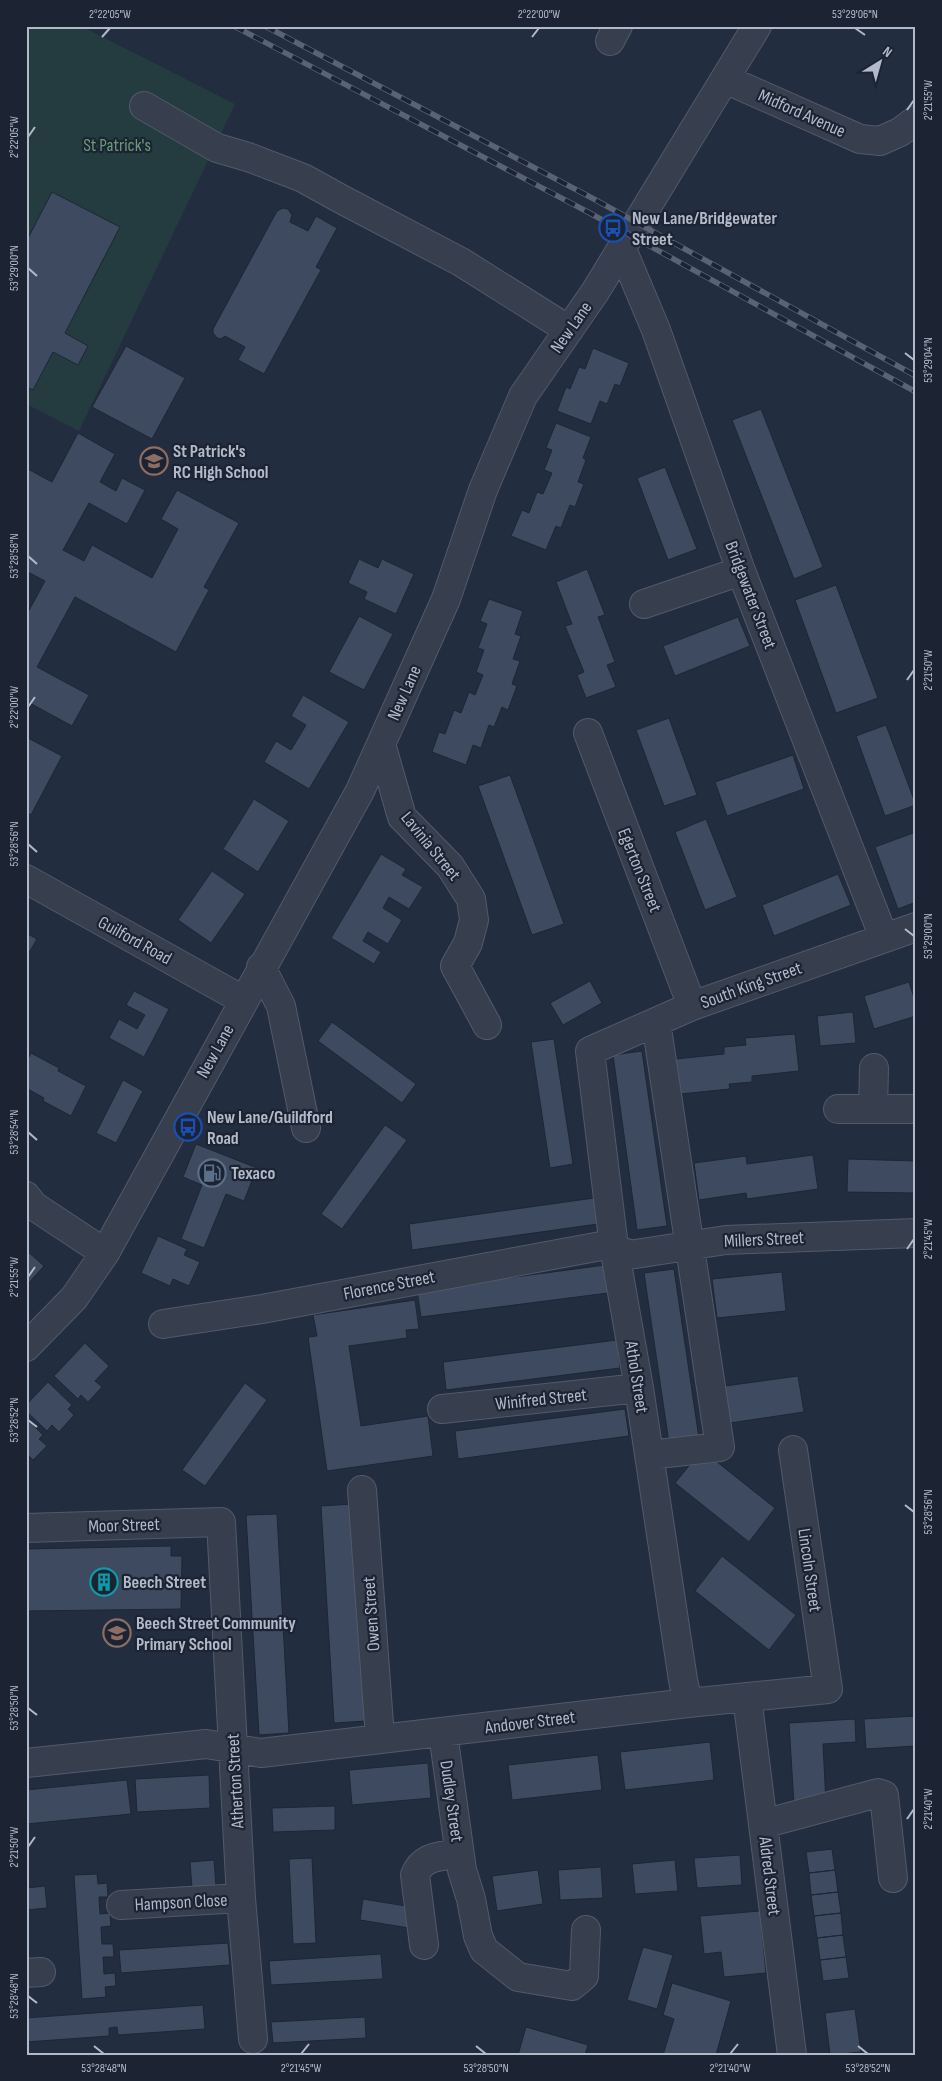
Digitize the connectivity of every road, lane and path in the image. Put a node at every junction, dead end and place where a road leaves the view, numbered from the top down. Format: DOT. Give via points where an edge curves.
graph roads {
  1 [pos="757,26"];
  2 [pos="725,79"];
  3 [pos="144,106"];
  4 [pos="916,120"];
  5 [pos="622,249"];
  6 [pos="569,330"];
  7 [pos="741,571"];
  8 [pos="644,604"];
  9 [pos="588,733"];
  10 [pos="381,744"];
  11 [pos="26,879"];
  12 [pos="916,927"];
  13 [pos="884,938"];
  14 [pos="261,967"];
  15 [pos="243,1000"];
  16 [pos="692,1006"];
  17 [pos="656,1022"];
  18 [pos="487,1025"];
  19 [pos="590,1052"];
  20 [pos="874,1068"];
  21 [pos="873,1109"];
  22 [pos="916,1109"];
  23 [pos="838,1110"];
  24 [pos="306,1128"];
  25 [pos="26,1196"];
  26 [pos="916,1233"];
  27 [pos="689,1245"];
  28 [pos="614,1247"];
  29 [pos="105,1253"];
  30 [pos="164,1324"];
  31 [pos="26,1347"];
  32 [pos="639,1388"];
  33 [pos="442,1409"];
  34 [pos="792,1450"];
  35 [pos="649,1454"];
  36 [pos="362,1490"];
  37 [pos="221,1522"];
  38 [pos="26,1528"];
  39 [pos="828,1689"];
  40 [pos="747,1697"];
  41 [pos="688,1703"];
  42 [pos="443,1733"];
  43 [pos="380,1738"];
  44 [pos="233,1749"];
  45 [pos="26,1763"];
  46 [pos="763,1824"];
  47 [pos="461,1862"];
  48 [pos="893,1878"];
  49 [pos="240,1898"];
  50 [pos="121,1905"];
  51 [pos="586,1930"];
  52 [pos="424,1945"];
  53 [pos="253,2039"];
  54 [pos="792,2055"];
  1 -- 2 [label="street, New Lane"];
  2 -- 4 [label="street, Midford Avenue" via="860,139 880,141"];
  2 -- 5 [label="street, New Lane"];
  3 -- 6 [label="street" via="217,148 302,178 461,262"];
  5 -- 6 [label="street, New Lane"];
  5 -- 7 [label="street, Bridgewater Street" via="656,330"];
  6 -- 10 [label="street, New Lane" via="523,396 483,490 446,599"];
  7 -- 8 [label="street"];
  7 -- 13 [label="street, Bridgewater Street"];
  9 -- 16 [label="street, Egerton Street"];
  10 -- 14 [label="street, New Lane" via="360,791"];
  10 -- 18 [label="street, Lavinia Street" via="402,817 450,866 472,899 474,920 468,943 455,966"];
  11 -- 15 [label="street, Guilford Road"];
  12 -- 13 [label="street, South King Street"];
  13 -- 16 [label="street, South King Street"];
  14 -- 15 [label="street, New Lane"];
  14 -- 24 [label="street" via="281,1006"];
  15 -- 29 [label="street, New Lane"];
  16 -- 17 [label="street, South King Street"];
  17 -- 19 [label="street, South King Street"];
  17 -- 27 [label="street"];
  19 -- 28 [label="street, Athol Street"];
  20 -- 21 [label="street"];
  21 -- 22 [label="street"];
  21 -- 23 [label="street"];
  25 -- 29 [label="street" via="34,1206"];
  26 -- 27 [label="street, Millers Street" via="726,1240"];
  27 -- 28 [label="street, Millers Street" via="629,1255"];
  27 -- 35 [label="street" via="720,1447"];
  28 -- 30 [label="street, Florence Street" via="601,1246"];
  28 -- 32 [label="street, Athol Street"];
  29 -- 31 [label="street, New Lane" via="74,1298"];
  32 -- 33 [label="street, Winifred Street"];
  32 -- 35 [label="street, Athol Street"];
  34 -- 39 [label="street, Lincoln Street"];
  35 -- 41 [label="street, Athol Street"];
  36 -- 43 [label="street, Owen Street"];
  37 -- 38 [label="street, Moor Street"];
  37 -- 44 [label="street, Atherton Street"];
  39 -- 40 [label="street, Andover Street"];
  40 -- 41 [label="street, Andover Street"];
  40 -- 46 [label="street, Aldred Street"];
  41 -- 42 [label="street, Andover Street"];
  42 -- 43 [label="street, Andover Street"];
  42 -- 47 [label="street, Dudley Street"];
  43 -- 44 [label="street, Andover Street" via="261,1752"];
  44 -- 45 [label="street" via="206,1744"];
  44 -- 49 [label="street, Atherton Street"];
  46 -- 48 [label="street" via="878,1793 884,1795"];
  46 -- 54 [label="street, Aldred Street"];
  47 -- 51 [label="street, Dudley Street" via="484,1950 518,1977 572,1986 584,1976"];
  47 -- 52 [label="street" via="425,1860 414,1875"];
  49 -- 50 [label="street, Hampson Close"];
  49 -- 53 [label="street, Atherton Street"];
}
